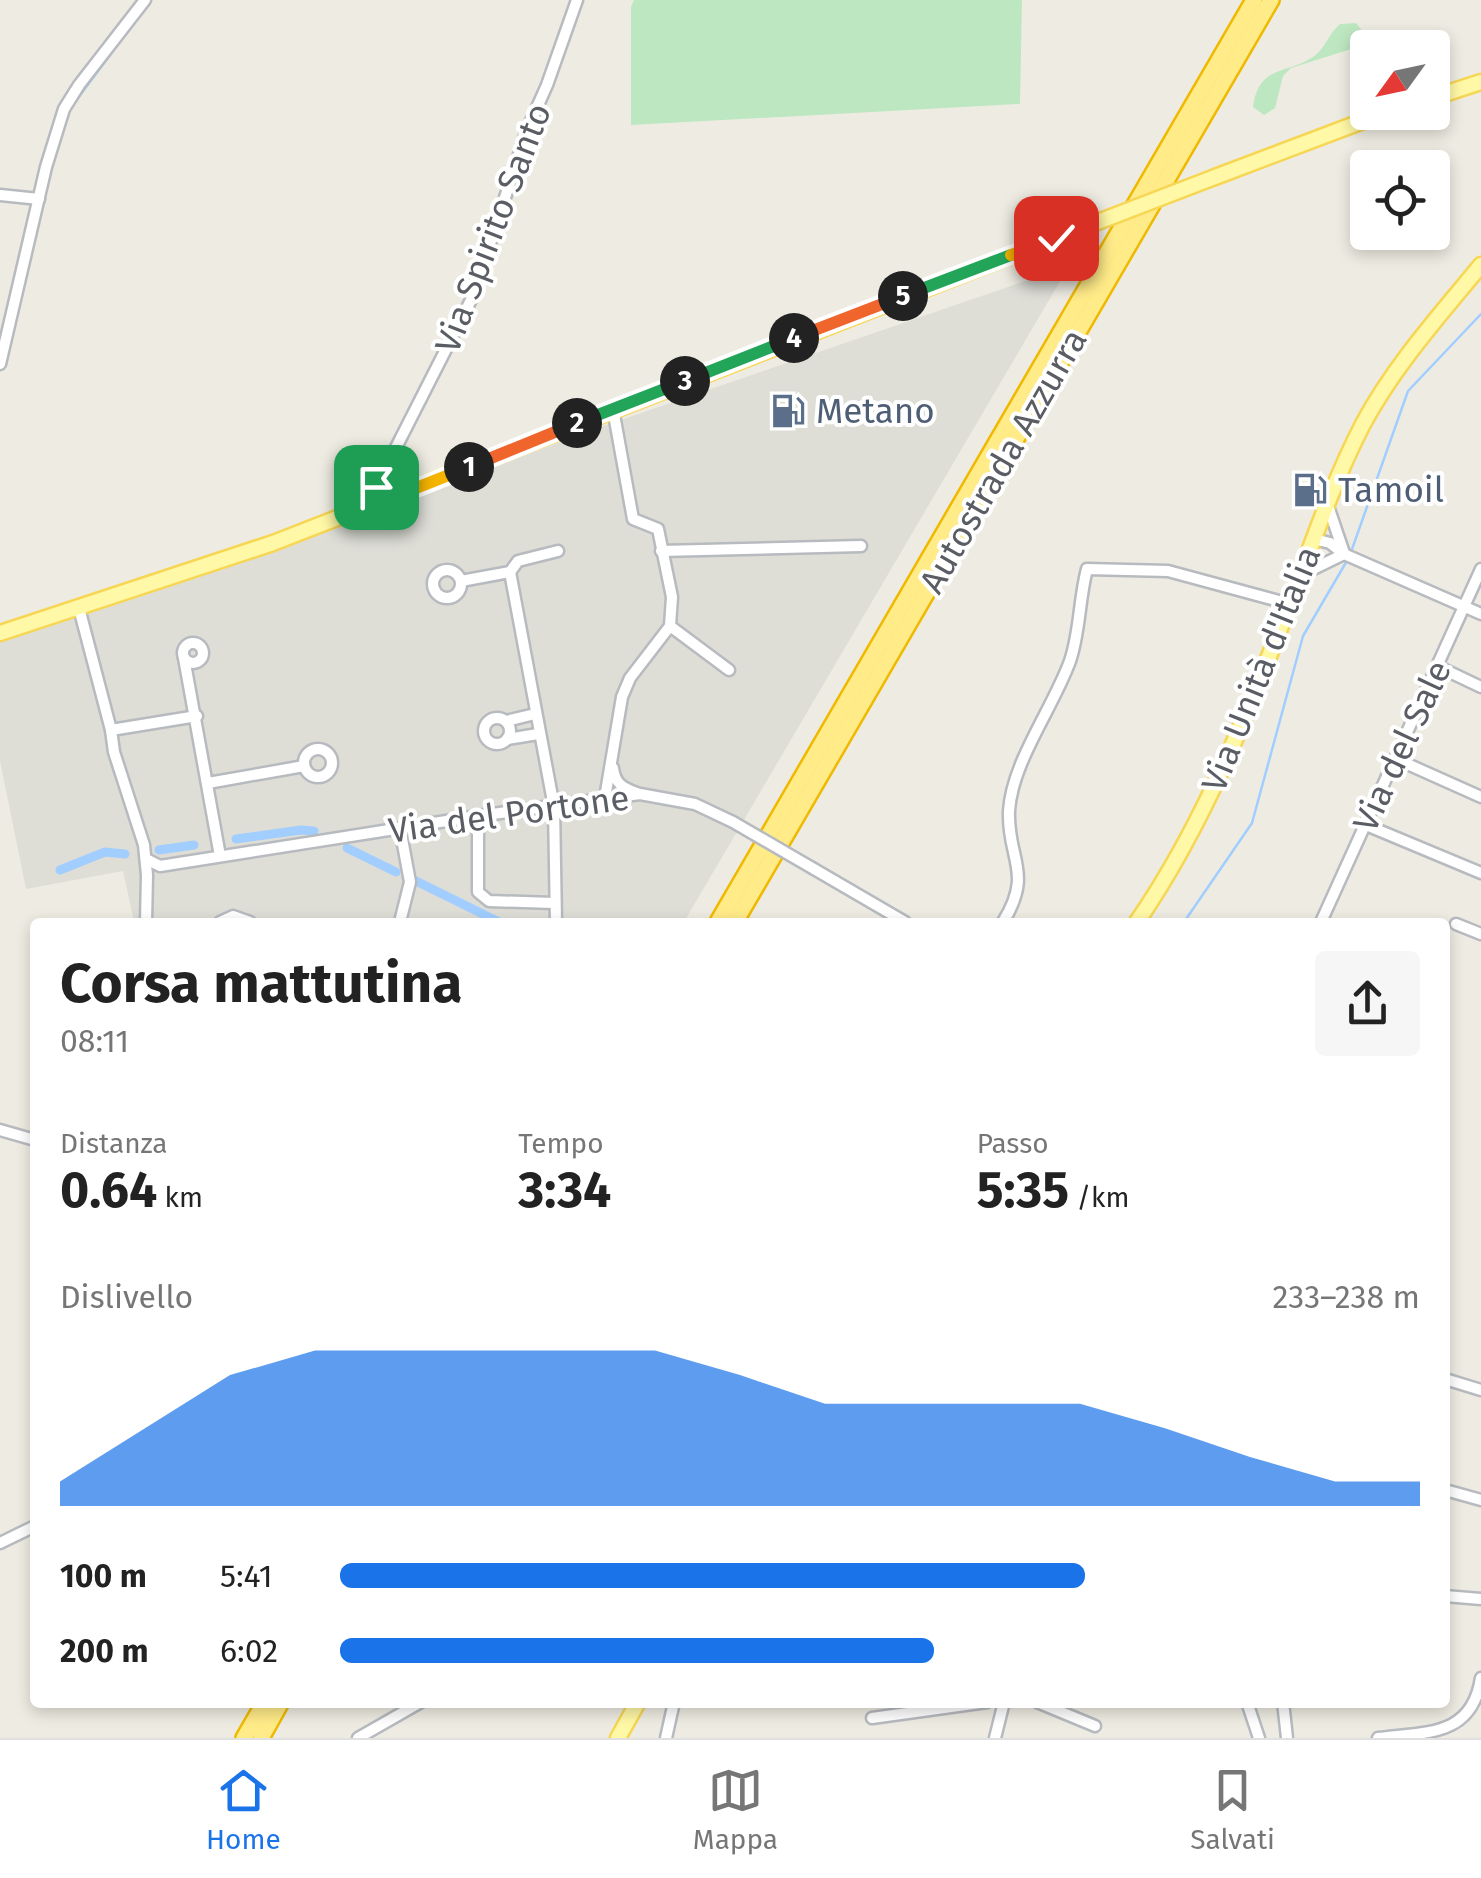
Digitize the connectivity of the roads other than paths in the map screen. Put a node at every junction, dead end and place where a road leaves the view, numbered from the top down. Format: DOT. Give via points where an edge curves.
graph roads {
  1 [pos="145,0"];
  2 [pos="577,0"];
  3 [pos="1254,0"];
  4 [pos="1272,0"];
  5 [pos="1479,84"];
  6 [pos="1450,93"];
  7 [pos="1350,126"];
  8 [pos="0,196"];
  9 [pos="39,199"];
  10 [pos="1481,265"];
  11 [pos="0,364"];
  12 [pos="614,409"];
  13 [pos="376,504"];
  14 [pos="1328,506"];
  15 [pos="1314,540"];
  16 [pos="861,546"];
  17 [pos="558,551"];
  18 [pos="661,551"];
  19 [pos="1344,554"];
  20 [pos="1481,569"];
  21 [pos="510,572"];
  22 [pos="1300,574"];
  23 [pos="461,581"];
  24 [pos="1290,604"];
  25 [pos="1465,607"];
  26 [pos="79,608"];
  27 [pos="1481,614"];
  28 [pos="670,626"];
  29 [pos="0,634"];
  30 [pos="184,658"];
  31 [pos="1439,668"];
  32 [pos="728,670"];
  33 [pos="1481,686"];
  34 [pos="535,714"];
  35 [pos="197,716"];
  36 [pos="506,721"];
  37 [pos="111,730"];
  38 [pos="538,734"];
  39 [pos="507,739"];
  40 [pos="611,752"];
  41 [pos="1396,759"];
  42 [pos="304,766"];
  43 [pos="208,782"];
  44 [pos="640,794"];
  45 [pos="1481,797"];
  46 [pos="605,798"];
  47 [pos="554,807"];
  48 [pos="478,816"];
  49 [pos="1366,825"];
  50 [pos="400,828"];
  51 [pos="220,856"];
  52 [pos="146,859"];
  53 [pos="1481,873"];
  54 [pos="554,904"];
  55 [pos="146,918"];
  56 [pos="401,918"];
  57 [pos="556,918"];
  58 [pos="720,918"];
  59 [pos="738,918"];
  60 [pos="898,918"];
  61 [pos="1005,918"];
  62 [pos="1140,918"];
  63 [pos="1323,918"];
  64 [pos="1456,924"];
  65 [pos="1481,934"];
  66 [pos="0,1130"];
  67 [pos="30,1139"];
  68 [pos="1450,1381"];
  69 [pos="1481,1390"];
  70 [pos="1450,1491"];
  71 [pos="1481,1500"];
  72 [pos="30,1528"];
  73 [pos="0,1543"];
  74 [pos="1450,1596"];
  75 [pos="1481,1599"];
  76 [pos="1480,1685"];
  77 [pos="262,1708"];
  78 [pos="278,1708"];
  79 [pos="410,1708"];
  80 [pos="635,1708"];
  81 [pos="673,1708"];
  82 [pos="917,1708"];
  83 [pos="1002,1708"];
  84 [pos="1051,1708"];
  85 [pos="1248,1708"];
  86 [pos="1284,1708"];
  87 [pos="872,1718"];
  88 [pos="1095,1726"];
  89 [pos="1393,1737"];
  90 [pos="244,1738"];
  91 [pos="260,1738"];
  92 [pos="358,1738"];
  93 [pos="618,1738"];
  94 [pos="666,1738"];
  95 [pos="995,1738"];
  96 [pos="1259,1738"];
  97 [pos="1287,1738"];
  98 [pos="1378,1738"];
  1 -- 9 [label="street" via="64,109"];
  2 -- 13 [label="street, Via Spirito Santo" via="526,130 473,296 376,487"];
  3 -- 58 [label="highway, Autostrada Azzurra"];
  4 -- 59 [label="highway, Autostrada Azzurra"];
  5 -- 6 [label="main road"];
  7 -- 12 [label="main road, bridge"];
  8 -- 9 [label="street"];
  9 -- 11 [label="street"];
  10 -- 14 [label="main road, Via Unità d'Italia" via="1390,379"];
  12 -- 13 [label="main road"];
  12 -- 18 [label="street" via="633,519 658,529"];
  13 -- 26 [label="main road"];
  14 -- 15 [label="main road, Via Unità d'Italia"];
  14 -- 19 [label="street"];
  15 -- 19 [label="street"];
  15 -- 22 [label="main road, Via Unità d'Italia"];
  16 -- 18 [label="street"];
  17 -- 21 [label="street" via="518,561"];
  18 -- 28 [label="street" via="672,597"];
  19 -- 22 [label="street"];
  19 -- 25 [label="street"];
  20 -- 25 [label="street, Via del Sale"];
  21 -- 23 [label="street"];
  21 -- 34 [label="street"];
  22 -- 24 [label="main road, Via Unità d'Italia"];
  24 -- 61 [label="street" via="1168,571 1087,569 1072,657 1013,785 1009,815 1020,870"];
  24 -- 62 [label="main road, Via Unità d'Italia" via="1211,796"];
  25 -- 27 [label="street"];
  25 -- 31 [label="street, Via del Sale"];
  26 -- 29 [label="main road"];
  26 -- 37 [label="street"];
  28 -- 32 [label="street"];
  28 -- 40 [label="street" via="630,678"];
  30 -- 35 [label="street"];
  31 -- 33 [label="street"];
  31 -- 41 [label="street, Via del Sale"];
  34 -- 36 [label="street"];
  34 -- 38 [label="street"];
  35 -- 37 [label="street"];
  35 -- 43 [label="street"];
  36 -- 39 [label="street"];
  36 -- 39 [label="street" via="493,718 483,732 495,744"];
  37 -- 52 [label="street"];
  38 -- 39 [label="street"];
  38 -- 47 [label="street"];
  40 -- 44 [label="street" via="614,778"];
  40 -- 46 [label="street"];
  41 -- 45 [label="street"];
  41 -- 49 [label="street, Via del Sale"];
  42 -- 43 [label="street"];
  43 -- 51 [label="street"];
  44 -- 46 [label="street, Via del Portone"];
  44 -- 60 [label="street, Via del Portone, bridge" via="695,804 733,822"];
  46 -- 47 [label="street, Via del Portone"];
  47 -- 48 [label="street, Via del Portone"];
  47 -- 54 [label="street"];
  48 -- 50 [label="street, Via del Portone"];
  48 -- 54 [label="street" via="478,892 489,901"];
  49 -- 53 [label="street"];
  49 -- 63 [label="street, Via del Sale"];
  50 -- 51 [label="street, Via del Portone"];
  50 -- 56 [label="street" via="410,882"];
  51 -- 52 [label="street, Via del Portone" via="160,866"];
  52 -- 55 [label="street"];
  54 -- 57 [label="street"];
  64 -- 65 [label="street"];
  66 -- 67 [label="street"];
  68 -- 69 [label="street"];
  70 -- 71 [label="street"];
  72 -- 73 [label="street"];
  74 -- 75 [label="street"];
  76 -- 89 [label="street" via="1474,1707 1452,1726"];
  77 -- 90 [label="highway"];
  78 -- 91 [label="highway"];
  79 -- 92 [label="street"];
  80 -- 93 [label="main road"];
  81 -- 94 [label="street"];
  82 -- 87 [label="street"];
  83 -- 95 [label="street"];
  84 -- 88 [label="street"];
  85 -- 96 [label="street"];
  86 -- 97 [label="street"];
  89 -- 98 [label="street"];
}
